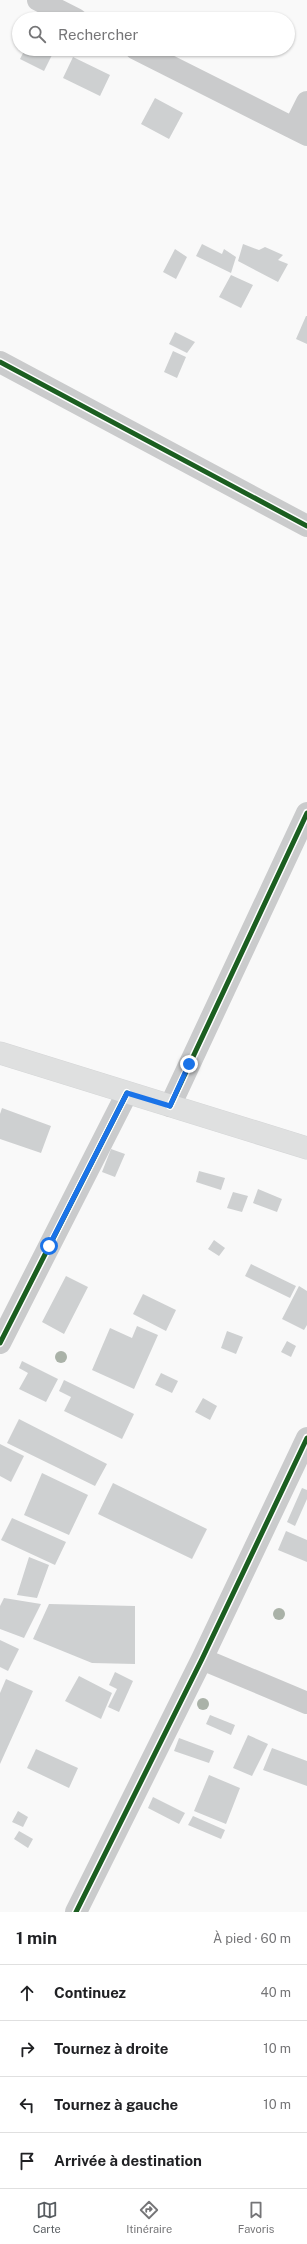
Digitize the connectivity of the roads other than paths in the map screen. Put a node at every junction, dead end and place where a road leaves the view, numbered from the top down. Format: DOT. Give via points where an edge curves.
graph roads {
  1 [pos="38,0"];
  2 [pos="62,12"];
  3 [pos="150,56"];
  4 [pos="307,102"];
  5 [pos="301,131"];
  6 [pos="0,362"];
  7 [pos="307,526"];
  8 [pos="307,813"];
  9 [pos="0,1053"];
  10 [pos="127,1093"];
  11 [pos="170,1106"];
  12 [pos="307,1148"];
  13 [pos="0,1343"];
  14 [pos="307,1438"];
  15 [pos="202,1659"];
  16 [pos="307,1703"];
  17 [pos="76,1912"];
  1 -- 2 [label="street"];
  3 -- 5 [label="street"];
  4 -- 5 [label="street"];
  6 -- 7 [label="street"];
  8 -- 11 [label="street"];
  9 -- 10 [label="main road"];
  10 -- 11 [label="main road"];
  10 -- 13 [label="street"];
  11 -- 12 [label="main road"];
  14 -- 15 [label="street"];
  15 -- 16 [label="street"];
  15 -- 17 [label="street"];
}
